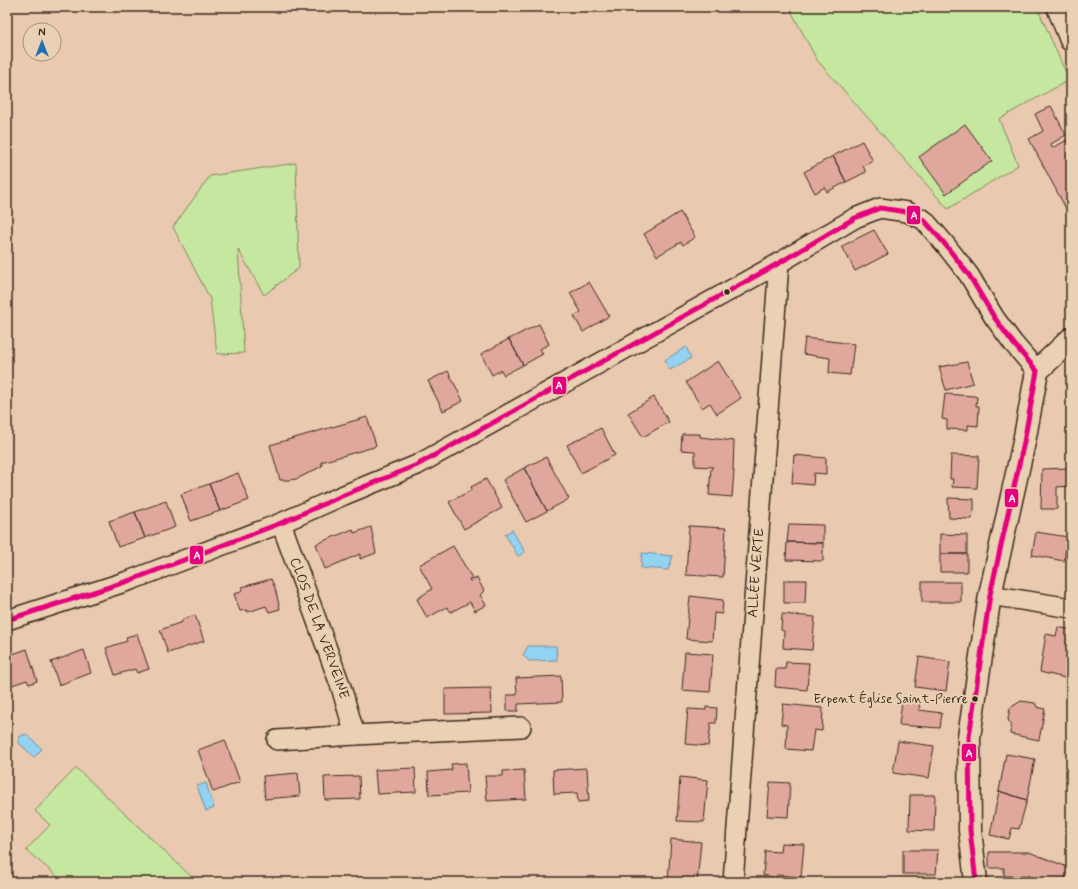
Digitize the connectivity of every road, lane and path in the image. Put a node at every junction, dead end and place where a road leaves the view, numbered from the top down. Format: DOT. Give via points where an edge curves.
graph roads {
  1 [pos="1058,7"];
  2 [pos="1071,40"];
  3 [pos="779,263"];
  4 [pos="1071,339"];
  5 [pos="1037,371"];
  6 [pos="281,523"];
  7 [pos="990,595"];
  8 [pos="1071,608"];
  9 [pos="7,620"];
  10 [pos="521,727"];
  11 [pos="354,735"];
  12 [pos="278,740"];
  13 [pos="733,882"];
  14 [pos="976,882"];
  1 -- 2 [label="street"];
  3 -- 5 [label="street" via="855,218 880,208 907,212 924,220 944,243 969,275 994,317"];
  3 -- 6 [label="street" via="417,465"];
  3 -- 13 [label="street, ALLÉE VERTE"];
  4 -- 5 [label="street"];
  5 -- 7 [label="street"];
  6 -- 9 [label="street" via="131,580"];
  6 -- 11 [label="street, CLOS DE LA VERVEINE" via="341,687"];
  7 -- 8 [label="street"];
  7 -- 14 [label="street" via="969,737 970,830"];
  10 -- 11 [label="street"];
  11 -- 12 [label="street"];
}
